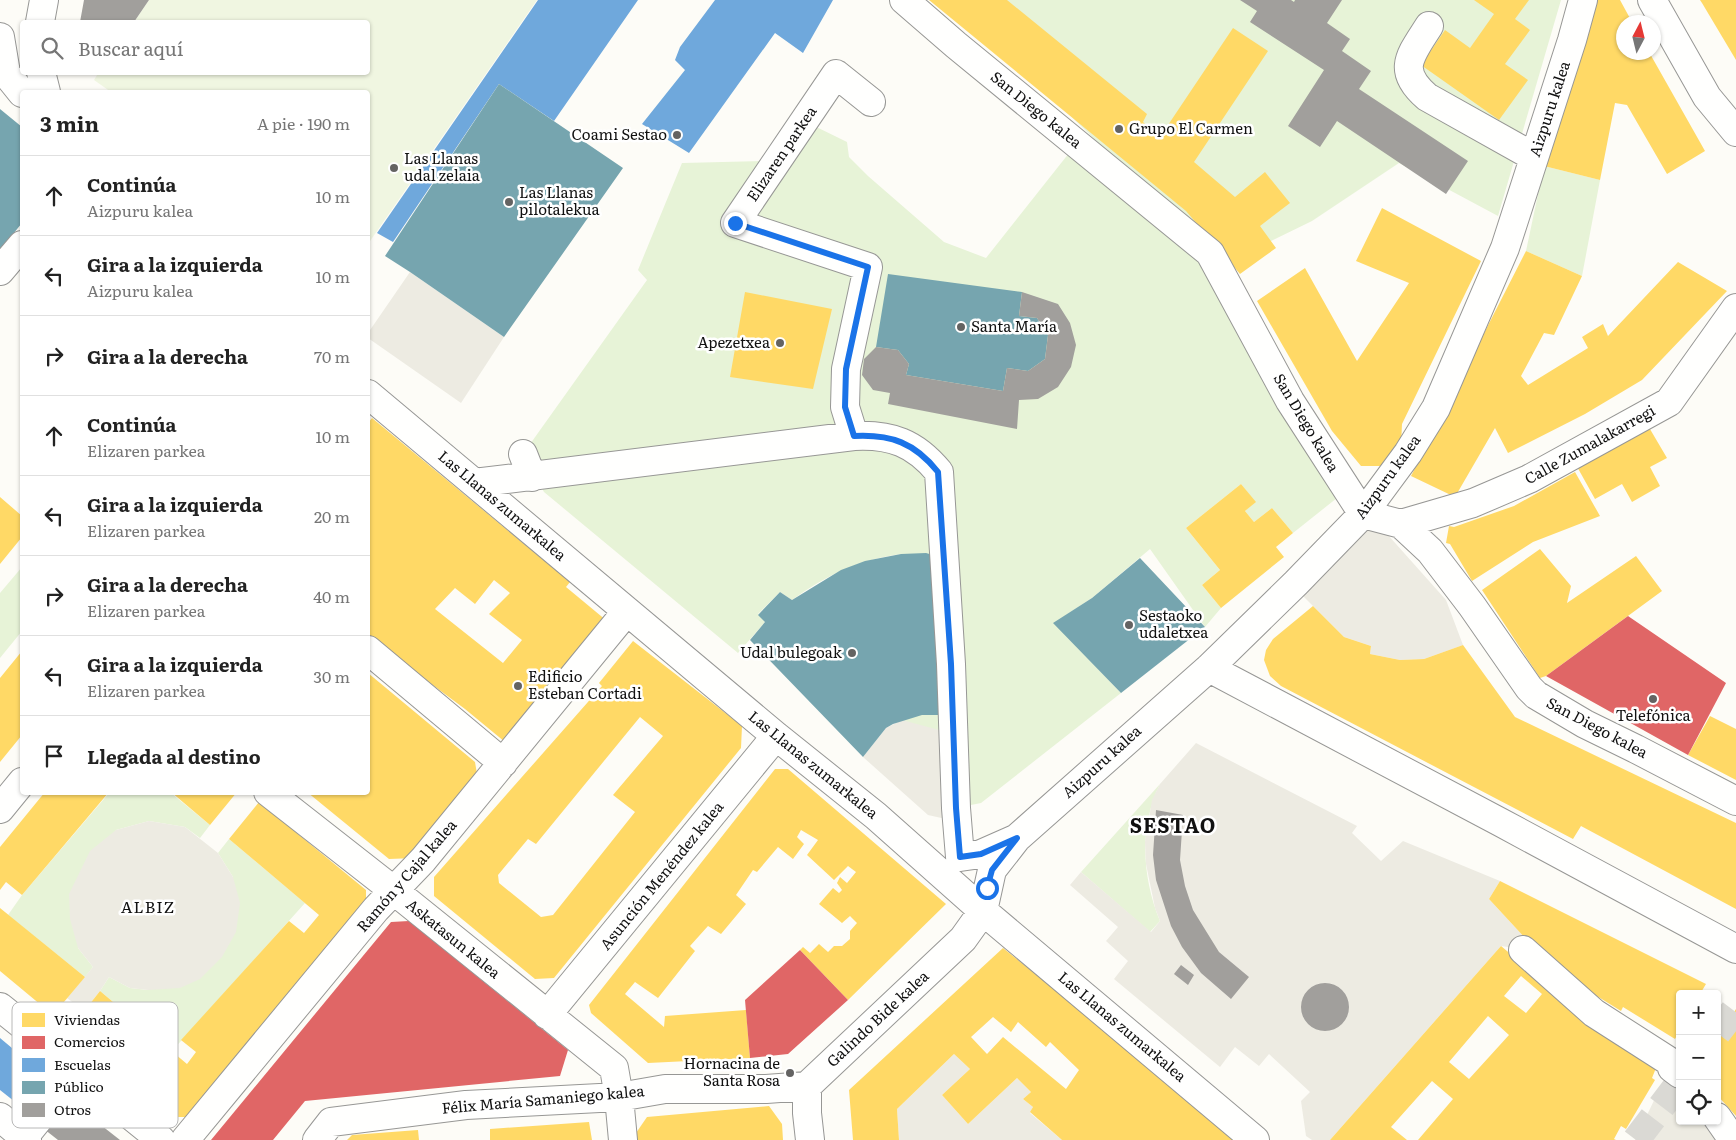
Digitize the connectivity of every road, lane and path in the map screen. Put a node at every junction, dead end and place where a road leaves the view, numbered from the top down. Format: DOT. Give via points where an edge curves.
graph roads {
  1 [pos="44,0"];
  2 [pos="904,0"];
  3 [pos="1583,0"];
  4 [pos="1652,0"];
  5 [pos="40,20"];
  6 [pos="1429,26"];
  7 [pos="0,37"];
  8 [pos="42,75"];
  9 [pos="20,90"];
  10 [pos="46,90"];
  11 [pos="871,102"];
  12 [pos="1736,132"];
  13 [pos="1534,157"];
  14 [pos="20,247"];
  15 [pos="0,271"];
  16 [pos="1736,308"];
  17 [pos="370,396"];
  18 [pos="854,436"];
  19 [pos="474,483"];
  20 [pos="1363,514"];
  21 [pos="1401,524"];
  22 [pos="627,611"];
  23 [pos="370,652"];
  24 [pos="1209,668"];
  25 [pos="776,736"];
  26 [pos="503,763"];
  27 [pos="20,784"];
  28 [pos="272,795"];
  29 [pos="1736,802"];
  30 [pos="0,809"];
  31 [pos="1017,838"];
  32 [pos="393,890"];
  33 [pos="983,911"];
  34 [pos="1736,949"];
  35 [pos="1523,950"];
  36 [pos="0,1007"];
  37 [pos="547,1015"];
  38 [pos="12,1017"];
  39 [pos="1676,1071"];
  40 [pos="807,1086"];
  41 [pos="619,1097"];
  42 [pos="0,1117"];
  43 [pos="1721,1122"];
  44 [pos="12,1127"];
  45 [pos="13,1128"];
  46 [pos="34,1128"];
  47 [pos="146,1128"];
  48 [pos="26,1139"];
  49 [pos="161,1140"];
  50 [pos="185,1140"];
  51 [pos="317,1140"];
  52 [pos="623,1140"];
  53 [pos="810,1140"];
  54 [pos="1256,1140"];
  55 [pos="1734,1140"];
  1 -- 5 [label="street"];
  2 -- 20 [label="street, San Diego kalea" via="1210,253 1290,401"];
  3 -- 13 [label="street, Aizpuru kalea"];
  4 -- 12 [label="street" via="1707,97"];
  6 -- 13 [label="street" via="1413,50 1409,63 1414,85 1427,97"];
  7 -- 9 [label="street" via="6,72"];
  8 -- 10 [label="street"];
  11 -- 18 [label="street, Elizaren parkea" via="836,74 735,223 868,267 846,369 845,407"];
  13 -- 20 [label="street, Aizpuru kalea" via="1505,248 1436,408"];
  14 -- 15 [label="street"];
  16 -- 21 [label="street, Calle Zumalakarregi" via="1668,402 1530,479 1473,503"];
  17 -- 19 [label="street, Las Llanas zumarkalea"];
  18 -- 19 [label="street" via="528,465"];
  18 -- 31 [label="street, Aizpuru kalea" via="891,438 911,446 938,472 960,857 981,854"];
  19 -- 22 [label="street, Las Llanas zumarkalea"];
  20 -- 21 [label="street, San Diego kalea"];
  20 -- 24 [label="street, Aizpuru kalea"];
  21 -- 29 [label="street, San Diego kalea" via="1430,551 1536,695"];
  22 -- 25 [label="street, Las Llanas zumarkalea"];
  22 -- 26 [label="street, Ramón y Cajal kalea"];
  23 -- 26 [label="street"];
  24 -- 31 [label="street, Aizpuru kalea"];
  24 -- 34 [label="street"];
  25 -- 33 [label="street, Las Llanas zumarkalea" via="876,816"];
  25 -- 37 [label="street, Asunción Menéndez kalea"];
  26 -- 32 [label="street, Ramón y Cajal kalea" via="423,860"];
  27 -- 30 [label="street"];
  28 -- 32 [label="street, Askatasun kalea"];
  31 -- 33 [label="street, Aizpuru kalea" via="992,870"];
  32 -- 37 [label="street, Askatasun kalea"];
  32 -- 50 [label="street, Ramón y Cajal kalea"];
  33 -- 40 [label="street, Galindo Bide kalea" via="963,939"];
  33 -- 54 [label="street, Las Llanas zumarkalea"];
  35 -- 39 [label="street" via="1594,1013 1672,1063"];
  36 -- 38 [label="street"];
  37 -- 41 [label="street, Askatasun kalea" via="614,1068"];
  40 -- 41 [label="street, Félix María Samaniego kalea" via="665,1089"];
  40 -- 53 [label="street"];
  41 -- 51 [label="street, Félix María Samaniego kalea" via="466,1105 331,1122"];
  41 -- 52 [label="street, Askatasun kalea"];
  42 -- 44 [label="street"];
  43 -- 55 [label="street"];
  45 -- 48 [label="street"];
  46 -- 48 [label="street"];
  47 -- 49 [label="street"];
}
